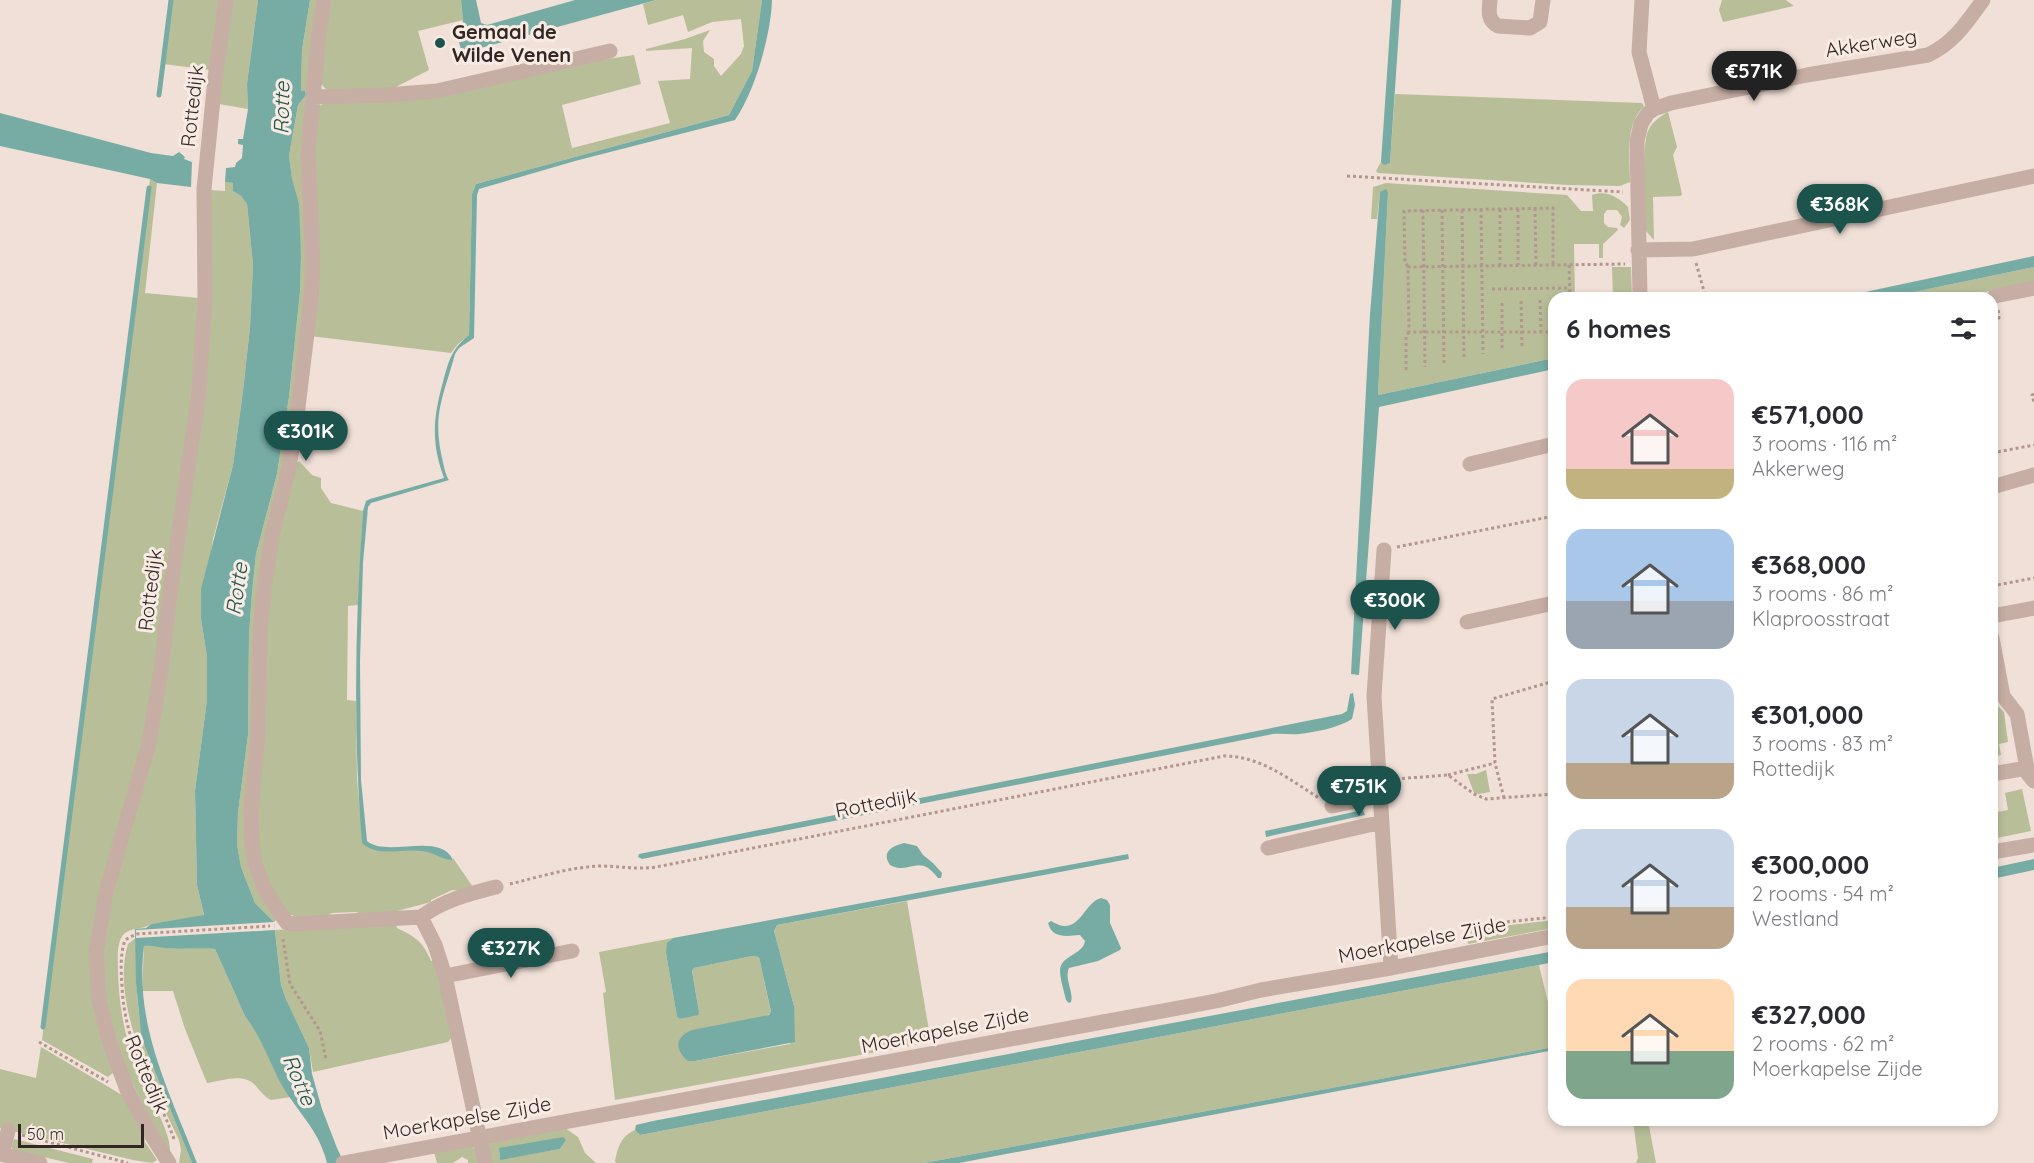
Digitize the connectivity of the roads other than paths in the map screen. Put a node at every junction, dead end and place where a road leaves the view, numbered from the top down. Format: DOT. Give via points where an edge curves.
graph roads {
  1 [pos="226,0"];
  2 [pos="324,0"];
  3 [pos="1490,0"];
  4 [pos="1543,0"];
  5 [pos="1642,0"];
  6 [pos="1983,0"];
  7 [pos="610,51"];
  8 [pos="313,97"];
  9 [pos="1654,109"];
  10 [pos="2033,178"];
  11 [pos="1638,256"];
  12 [pos="2034,288"];
  13 [pos="1640,292"];
  14 [pos="1998,295"];
  15 [pos="1548,445"];
  16 [pos="1470,464"];
  17 [pos="2034,475"];
  18 [pos="1998,486"];
  19 [pos="1384,550"];
  20 [pos="1548,604"];
  21 [pos="2034,608"];
  22 [pos="1998,615"];
  23 [pos="1467,622"];
  24 [pos="1998,670"];
  25 [pos="1998,774"];
  26 [pos="2031,775"];
  27 [pos="1380,790"];
  28 [pos="1332,806"];
  29 [pos="1382,822"];
  30 [pos="2034,845"];
  31 [pos="1268,848"];
  32 [pos="1998,851"];
  33 [pos="496,887"];
  34 [pos="421,917"];
  35 [pos="1548,937"];
  36 [pos="572,951"];
  37 [pos="1391,968"];
  38 [pos="445,976"];
  39 [pos="8,1131"];
  40 [pos="479,1137"];
  41 [pos="1,1154"];
  42 [pos="169,1162"];
  43 [pos="346,1162"];
  44 [pos="39,1163"];
  45 [pos="484,1163"];
  1 -- 42 [label="street, Rottedijk" via="204,189 205,300 198,399 149,743 106,892 96,964 99,1001 110,1044 127,1090"];
  2 -- 8 [label="street"];
  3 -- 4 [label="street" via="1494,24 1530,28 1540,22"];
  5 -- 9 [label="street" via="1639,52"];
  6 -- 9 [label="street, Akkerweg" via="1957,35 1928,55 1807,75"];
  7 -- 8 [label="street" via="437,91"];
  8 -- 34 [label="street" via="308,171 311,300 295,432 264,587 252,843 255,863 281,924"];
  9 -- 11 [label="street" via="1644,118 1637,141"];
  10 -- 11 [label="street" via="1693,249"];
  11 -- 13 [label="street"];
  12 -- 14 [label="street"];
  15 -- 16 [label="street"];
  17 -- 18 [label="street"];
  19 -- 27 [label="street" via="1374,696"];
  20 -- 23 [label="street"];
  21 -- 22 [label="street"];
  24 -- 26 [label="street" via="2003,696 2017,714"];
  25 -- 26 [label="street"];
  27 -- 28 [label="street"];
  27 -- 29 [label="street"];
  29 -- 31 [label="street"];
  29 -- 37 [label="street"];
  30 -- 32 [label="street"];
  33 -- 34 [label="street" via="457,897"];
  34 -- 38 [label="street"];
  35 -- 37 [label="street, Moerkapelse Zijde"];
  36 -- 38 [label="street"];
  37 -- 40 [label="street, Moerkapelse Zijde"];
  38 -- 40 [label="street"];
  39 -- 41 [label="street"];
  40 -- 43 [label="street, Moerkapelse Zijde"];
  40 -- 45 [label="street"];
  41 -- 44 [label="street"];
}
